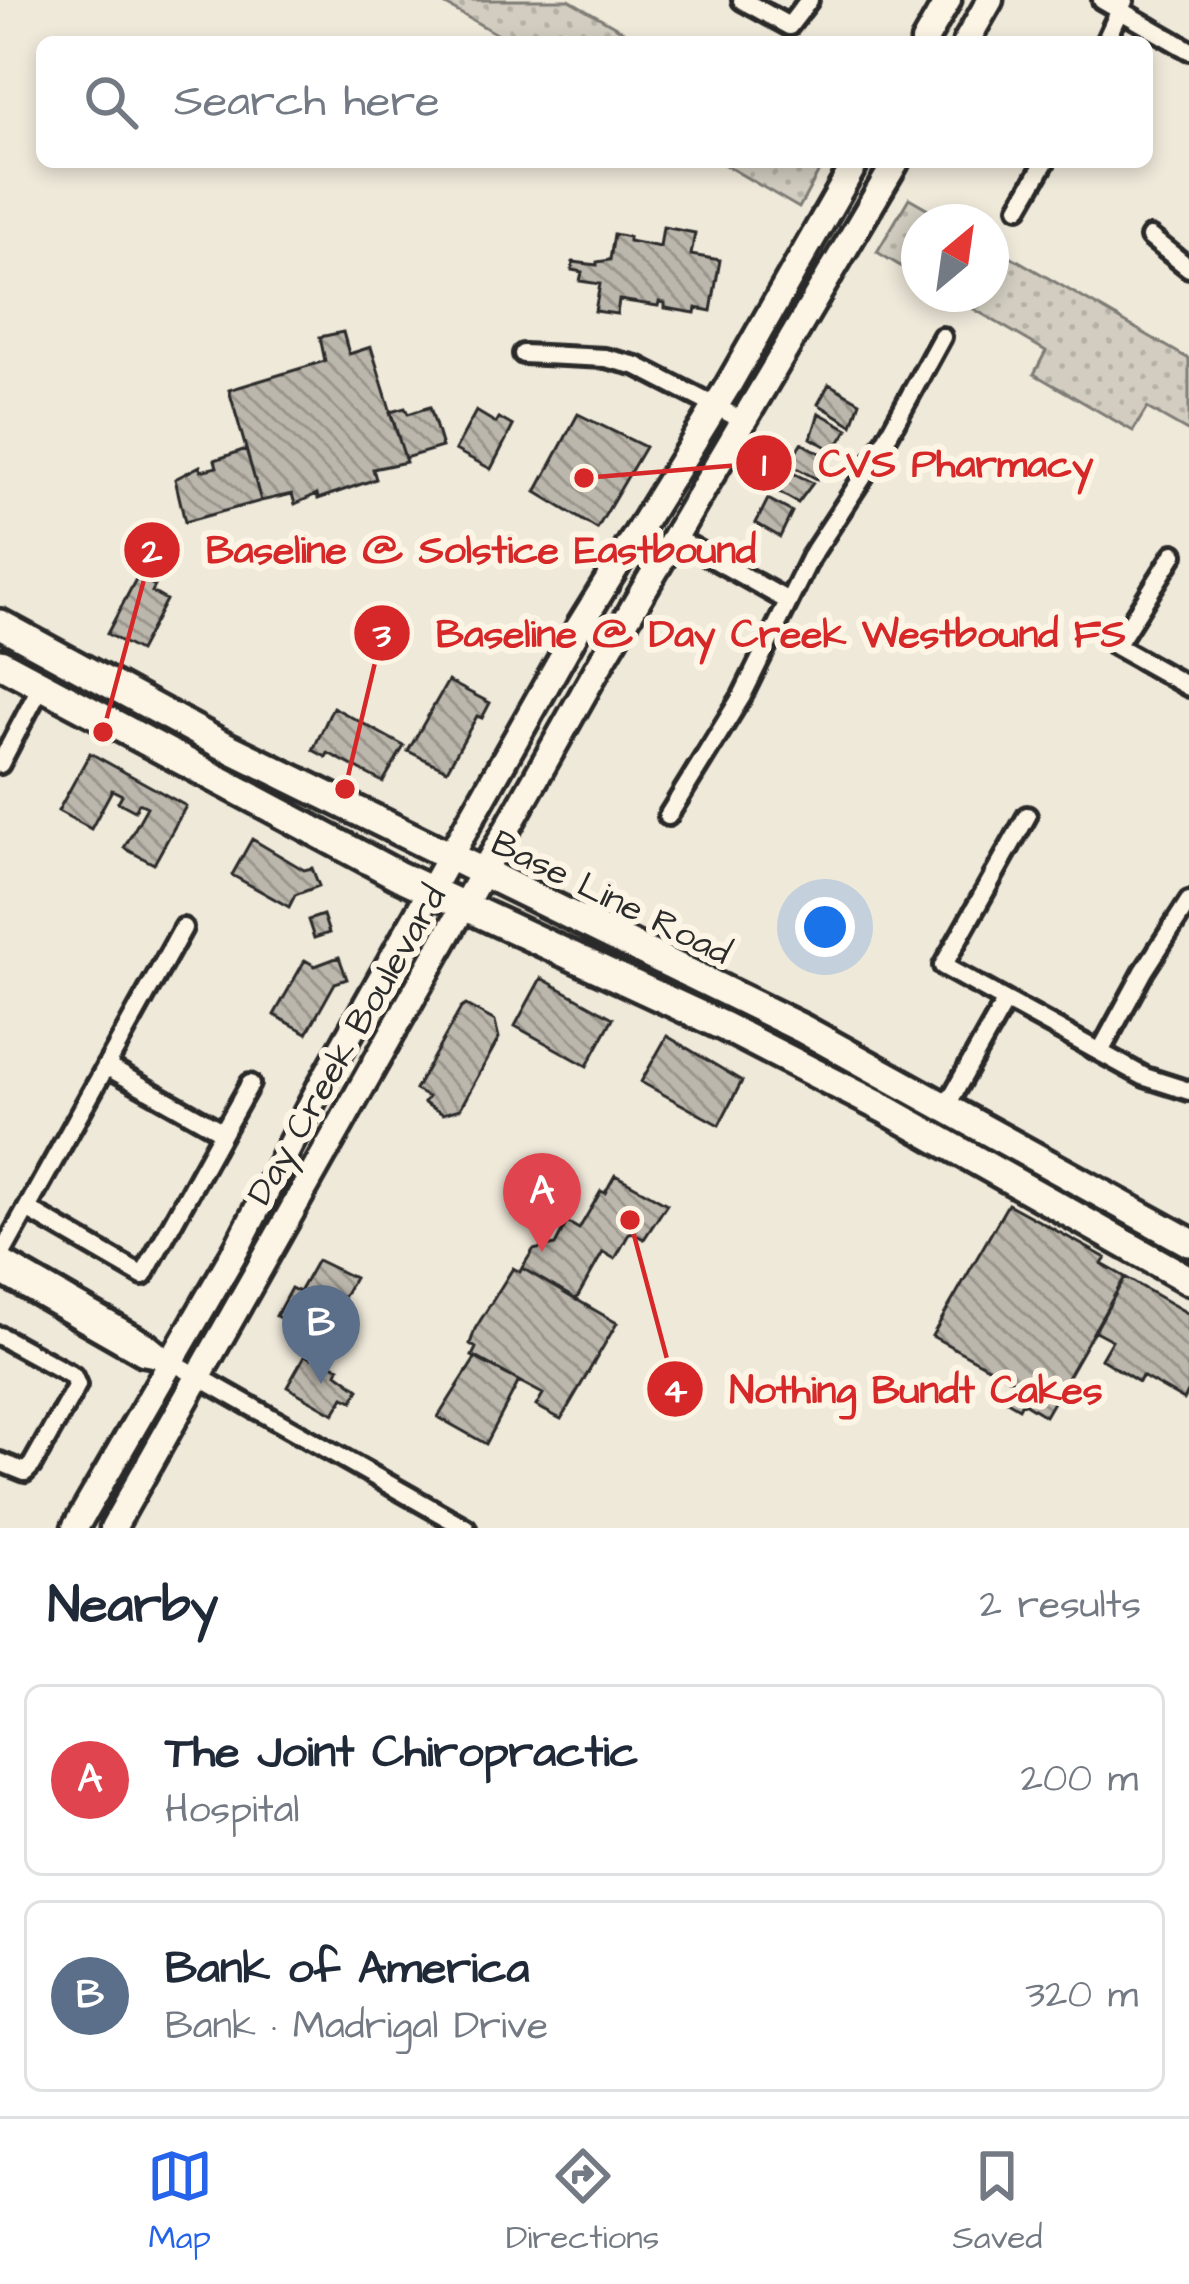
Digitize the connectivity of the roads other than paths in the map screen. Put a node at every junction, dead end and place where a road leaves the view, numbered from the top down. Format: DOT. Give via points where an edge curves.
graph roads {
  1 [pos="742,0"];
  2 [pos="809,0"];
  3 [pos="948,0"];
  4 [pos="990,0"];
  5 [pos="1102,0"];
  6 [pos="1122,5"];
  7 [pos="928,36"];
  8 [pos="969,36"];
  9 [pos="1108,36"];
  10 [pos="1189,50"];
  11 [pos="853,168"];
  12 [pos="893,168"];
  13 [pos="1042,168"];
  14 [pos="1019,207"];
  15 [pos="1150,237"];
  16 [pos="1189,268"];
  17 [pos="942,337"];
  18 [pos="523,354"];
  19 [pos="717,406"];
  20 [pos="746,422"];
  21 [pos="676,538"];
  22 [pos="1174,554"];
  23 [pos="788,601"];
  24 [pos="0,623"];
  25 [pos="0,663"];
  26 [pos="41,686"];
  27 [pos="1189,687"];
  28 [pos="0,764"];
  29 [pos="668,816"];
  30 [pos="1027,816"];
  31 [pos="450,859"];
  32 [pos="483,874"];
  33 [pos="431,891"];
  34 [pos="1189,901"];
  35 [pos="465,907"];
  36 [pos="182,928"];
  37 [pos="1006,1002"];
  38 [pos="1100,1052"];
  39 [pos="779,1054"];
  40 [pos="106,1066"];
  41 [pos="250,1084"];
  42 [pos="919,1090"];
  43 [pos="1189,1091"];
  44 [pos="946,1105"];
  45 [pos="223,1132"];
  46 [pos="27,1209"];
  47 [pos="1189,1241"];
  48 [pos="0,1257"];
  49 [pos="0,1275"];
  50 [pos="1189,1280"];
  51 [pos="0,1336"];
  52 [pos="171,1361"];
  53 [pos="199,1377"];
  54 [pos="0,1462"];
  55 [pos="75,1528"];
  56 [pos="113,1528"];
  57 [pos="466,1528"];
  1 -- 2 [label="street" via="789,26"];
  3 -- 7 [label="main road"];
  4 -- 8 [label="main road"];
  5 -- 6 [label="street"];
  6 -- 9 [label="street"];
  6 -- 10 [label="street"];
  11 -- 19 [label="main road, Day Creek Boulevard"];
  12 -- 20 [label="main road, Day Creek Boulevard"];
  13 -- 14 [label="street"];
  15 -- 16 [label="street"];
  17 -- 23 [label="street"];
  18 -- 19 [label="street" via="618,361"];
  19 -- 20 [label="street"];
  19 -- 31 [label="main road, Day Creek Boulevard" via="579,627"];
  20 -- 21 [label="main road, Day Creek Boulevard"];
  21 -- 23 [label="street"];
  21 -- 32 [label="main road, Day Creek Boulevard"];
  22 -- 27 [label="street" via="1116,646"];
  23 -- 29 [label="street" via="742,696"];
  24 -- 31 [label="main road, Base Line Road"];
  25 -- 26 [label="main road, Base Line Road"];
  26 -- 28 [label="street"];
  26 -- 33 [label="main road, Base Line Road"];
  30 -- 37 [label="street" via="943,966"];
  31 -- 32 [label="main road, Base Line Road"];
  31 -- 33 [label="main road, Day Creek Boulevard"];
  32 -- 35 [label="main road, Day Creek Boulevard"];
  32 -- 42 [label="main road, Base Line Road"];
  33 -- 35 [label="main road, Base Line Road"];
  33 -- 52 [label="main road, Day Creek Boulevard"];
  34 -- 38 [label="street"];
  35 -- 39 [label="main road, Base Line Road"];
  35 -- 53 [label="main road, Day Creek Boulevard"];
  36 -- 40 [label="street"];
  37 -- 38 [label="street"];
  37 -- 44 [label="street"];
  38 -- 43 [label="street"];
  39 -- 42 [label="main road" via="796,1044 873,1085"];
  39 -- 50 [label="main road, Base Line Road"];
  40 -- 45 [label="street"];
  40 -- 46 [label="street"];
  41 -- 45 [label="street"];
  42 -- 44 [label="main road, Base Line Road"];
  44 -- 47 [label="main road, Base Line Road"];
  45 -- 46 [label="street" via="142,1276"];
  46 -- 48 [label="street"];
  48 -- 52 [label="street"];
  49 -- 52 [label="street" via="142,1357"];
  51 -- 54 [label="street" via="77,1385 25,1472"];
  52 -- 53 [label="street"];
  52 -- 55 [label="main road, Day Creek Boulevard"];
  53 -- 56 [label="main road, Day Creek Boulevard"];
  53 -- 57 [label="street"];
}
